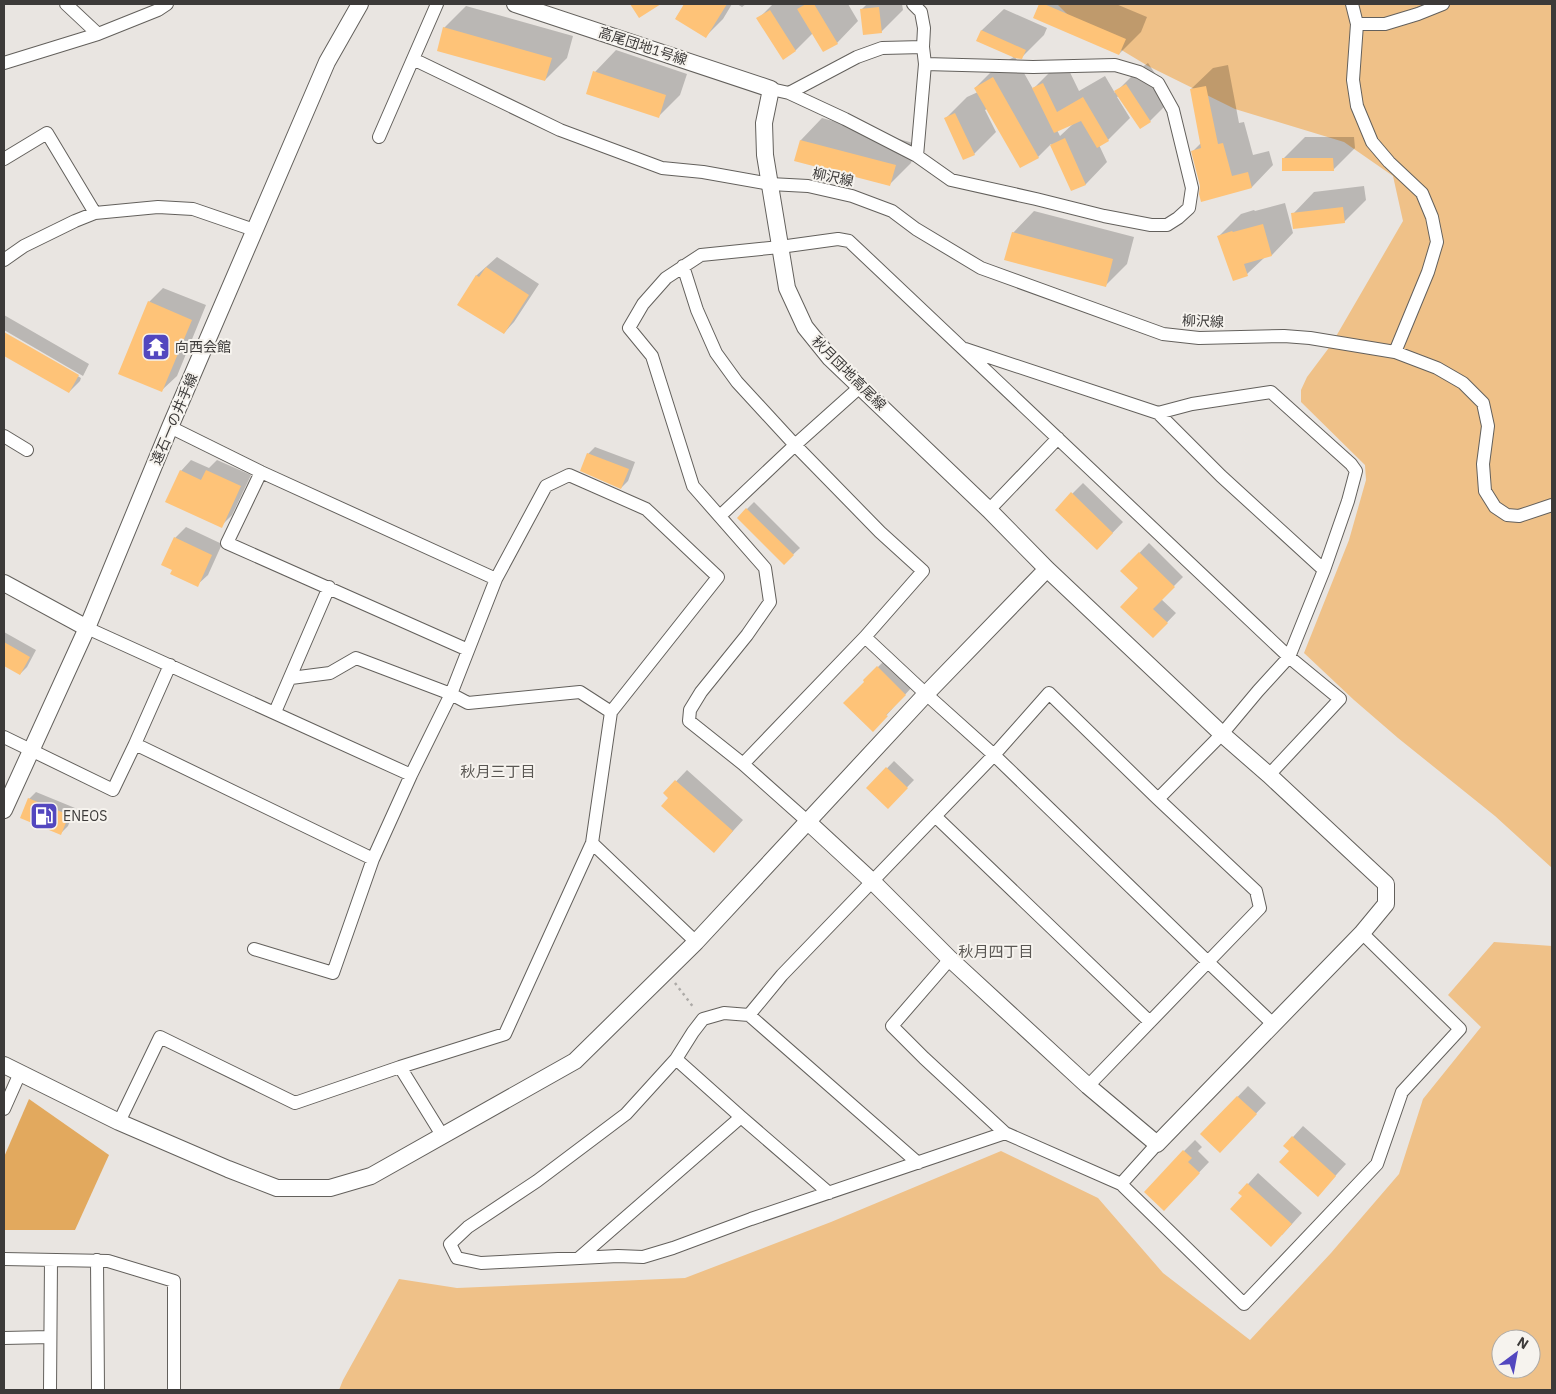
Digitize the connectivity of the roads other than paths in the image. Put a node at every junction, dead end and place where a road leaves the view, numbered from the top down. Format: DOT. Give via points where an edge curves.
graph roads {
  1 [pos="66,4"];
  2 [pos="167,4"];
  3 [pos="360,4"];
  4 [pos="437,4"];
  5 [pos="515,4"];
  6 [pos="913,4"];
  7 [pos="1352,4"];
  8 [pos="1443,4"];
  9 [pos="543,8"];
  10 [pos="1357,24"];
  11 [pos="98,34"];
  12 [pos="923,47"];
  13 [pos="413,59"];
  14 [pos="4,63"];
  15 [pos="925,64"];
  16 [pos="771,89"];
  17 [pos="789,93"];
  18 [pos="379,137"];
  19 [pos="917,156"];
  20 [pos="4,159"];
  21 [pos="770,184"];
  22 [pos="95,213"];
  23 [pos="254,230"];
  24 [pos="780,248"];
  25 [pos="4,260"];
  26 [pos="683,266"];
  27 [pos="960,347"];
  28 [pos="1395,352"];
  29 [pos="861,386"];
  30 [pos="1158,413"];
  31 [pos="170,427"];
  32 [pos="4,436"];
  33 [pos="1058,438"];
  34 [pos="795,445"];
  35 [pos="27,450"];
  36 [pos="260,472"];
  37 [pos="1552,505"];
  38 [pos="990,510"];
  39 [pos="720,516"];
  40 [pos="1047,569"];
  41 [pos="1324,570"];
  42 [pos="496,580"];
  43 [pos="4,583"];
  44 [pos="329,588"];
  45 [pos="87,628"];
  46 [pos="865,637"];
  47 [pos="468,650"];
  48 [pos="1289,657"];
  49 [pos="170,666"];
  50 [pos="291,678"];
  51 [pos="450,694"];
  52 [pos="926,694"];
  53 [pos="275,712"];
  54 [pos="611,712"];
  55 [pos="1222,734"];
  56 [pos="4,736"];
  57 [pos="135,744"];
  58 [pos="31,750"];
  59 [pos="994,755"];
  60 [pos="743,764"];
  61 [pos="411,775"];
  62 [pos="1269,775"];
  63 [pos="1158,800"];
  64 [pos="4,810"];
  65 [pos="935,816"];
  66 [pos="807,821"];
  67 [pos="592,843"];
  68 [pos="373,859"];
  69 [pos="873,882"];
  70 [pos="1362,933"];
  71 [pos="696,942"];
  72 [pos="254,949"];
  73 [pos="950,959"];
  74 [pos="1208,962"];
  75 [pos="750,1015"];
  76 [pos="1150,1022"];
  77 [pos="1273,1024"];
  78 [pos="676,1059"];
  79 [pos="4,1065"];
  80 [pos="400,1067"];
  81 [pos="20,1073"];
  82 [pos="1088,1086"];
  83 [pos="4,1109"];
  84 [pos="741,1117"];
  85 [pos="119,1122"];
  86 [pos="1005,1134"];
  87 [pos="442,1135"];
  88 [pos="1157,1144"];
  89 [pos="918,1163"];
  90 [pos="1121,1184"];
  91 [pos="829,1193"];
  92 [pos="579,1258"];
  93 [pos="4,1259"];
  94 [pos="97,1260"];
  95 [pos="51,1261"];
  96 [pos="50,1337"];
  97 [pos="4,1338"];
  98 [pos="50,1390"];
  99 [pos="98,1390"];
  100 [pos="174,1390"];
  1 -- 11 [label="street"];
  2 -- 11 [label="street"];
  3 -- 23 [label="street, 遠石一の井手線" via="327,62"];
  4 -- 13 [label="street"];
  5 -- 9 [label="street, 高尾団地1号線"];
  6 -- 12 [label="street" via="921,12"];
  7 -- 10 [label="street"];
  8 -- 10 [label="street" via="1385,24"];
  9 -- 16 [label="street, 高尾団地1号線"];
  10 -- 28 [label="street" via="1353,80 1357,106 1372,142 1422,193 1432,217 1437,242"];
  11 -- 14 [label="street"];
  12 -- 15 [label="street"];
  12 -- 17 [label="street" via="882,48 857,57"];
  13 -- 18 [label="street"];
  13 -- 21 [label="street, 柳沢線" via="560,130 662,168"];
  15 -- 19 [label="street"];
  15 -- 19 [label="street" via="1115,66 1139,72 1158,83 1173,110 1192,188 1189,208 1167,225 1151,225 951,180"];
  16 -- 17 [label="street"];
  16 -- 21 [label="street, 秋月団地高尾線" via="764,123"];
  17 -- 19 [label="street"];
  20 -- 22 [label="street" via="47,133"];
  21 -- 24 [label="street, 秋月団地高尾線"];
  21 -- 28 [label="street, 柳沢線" via="808,186 852,196 892,212 980,268 1163,334 1199,338 1310,338"];
  22 -- 23 [label="street" via="158,207 193,208"];
  22 -- 25 [label="street" via="24,246"];
  23 -- 31 [label="street, 遠石一の井手線"];
  24 -- 26 [label="street" via="701,255"];
  24 -- 27 [label="street" via="838,239 849,241"];
  24 -- 29 [label="street, 秋月団地高尾線" via="787,288 805,327 830,358"];
  26 -- 34 [label="street" via="697,310 716,353 737,382"];
  26 -- 39 [label="street" via="666,278 643,304 629,328 652,356 693,486"];
  27 -- 30 [label="street"];
  27 -- 33 [label="street"];
  28 -- 37 [label="street, 柳沢線" via="1437,368 1463,383 1483,403 1488,426 1483,464 1485,491 1495,507 1507,515 1520,516"];
  29 -- 34 [label="street"];
  29 -- 38 [label="street, 秋月団地高尾線"];
  30 -- 41 [label="street"];
  30 -- 41 [label="street" via="1192,404 1271,392 1351,464 1356,470"];
  31 -- 36 [label="street"];
  31 -- 45 [label="street, 遠石一の井手線"];
  32 -- 35 [label="street"];
  33 -- 38 [label="street"];
  33 -- 48 [label="street"];
  34 -- 39 [label="street"];
  34 -- 46 [label="street" via="923,571"];
  36 -- 42 [label="street"];
  36 -- 44 [label="street" via="227,543"];
  38 -- 40 [label="street, 秋月団地高尾線"];
  39 -- 60 [label="street" via="765,568 770,602 701,692 690,710 689,721"];
  40 -- 52 [label="street"];
  40 -- 55 [label="street, 秋月団地高尾線"];
  41 -- 48 [label="street"];
  42 -- 47 [label="street"];
  42 -- 54 [label="street" via="546,486 569,476 646,509 718,577"];
  43 -- 45 [label="street"];
  44 -- 47 [label="street"];
  44 -- 50 [label="street"];
  45 -- 49 [label="street"];
  45 -- 58 [label="street, 遠石一の井手線"];
  46 -- 52 [label="street"];
  46 -- 60 [label="street"];
  47 -- 51 [label="street"];
  48 -- 55 [label="street"];
  48 -- 62 [label="street" via="1340,699"];
  49 -- 53 [label="street"];
  49 -- 57 [label="street"];
  50 -- 51 [label="street" via="330,673 356,658"];
  50 -- 53 [label="street"];
  51 -- 54 [label="street" via="468,703 580,692"];
  51 -- 61 [label="street"];
  52 -- 59 [label="street"];
  52 -- 66 [label="street"];
  53 -- 61 [label="street"];
  54 -- 67 [label="street"];
  55 -- 62 [label="street, 秋月団地高尾線"];
  55 -- 63 [label="street"];
  56 -- 58 [label="street"];
  57 -- 58 [label="street" via="113,790"];
  57 -- 68 [label="street"];
  58 -- 64 [label="street, 遠石一の井手線"];
  59 -- 63 [label="street" via="1049,693"];
  59 -- 65 [label="street"];
  59 -- 74 [label="street"];
  60 -- 66 [label="street"];
  61 -- 68 [label="street"];
  62 -- 70 [label="street, 秋月団地高尾線" via="1386,884 1386,904"];
  63 -- 74 [label="street" via="1256,891 1260,908"];
  65 -- 69 [label="street"];
  65 -- 76 [label="street"];
  66 -- 69 [label="street"];
  66 -- 71 [label="street"];
  67 -- 71 [label="street"];
  67 -- 80 [label="street" via="505,1034"];
  68 -- 72 [label="street" via="333,973"];
  69 -- 73 [label="street"];
  69 -- 75 [label="street" via="782,975"];
  70 -- 77 [label="street, 秋月団地高尾線"];
  70 -- 90 [label="street" via="1460,1028 1402,1092 1377,1164 1244,1304"];
  71 -- 87 [label="street" via="575,1061"];
  73 -- 82 [label="street"];
  73 -- 86 [label="street" via="892,1026"];
  74 -- 76 [label="street"];
  74 -- 77 [label="street"];
  75 -- 78 [label="street" via="724,1013 703,1019"];
  75 -- 89 [label="street"];
  76 -- 82 [label="street"];
  77 -- 88 [label="street, 秋月団地高尾線"];
  78 -- 84 [label="street"];
  78 -- 92 [label="street" via="626,1114 537,1181 468,1227 450,1244 457,1258 480,1263"];
  79 -- 81 [label="street"];
  80 -- 85 [label="street" via="295,1103 160,1037"];
  80 -- 87 [label="street"];
  81 -- 83 [label="street"];
  81 -- 85 [label="street"];
  82 -- 88 [label="street"];
  84 -- 91 [label="street"];
  84 -- 92 [label="street"];
  85 -- 87 [label="street" via="277,1188 330,1188 371,1176"];
  86 -- 89 [label="street"];
  86 -- 90 [label="street"];
  88 -- 90 [label="street"];
  89 -- 91 [label="street"];
  91 -- 92 [label="street" via="643,1257"];
  93 -- 95 [label="street"];
  94 -- 95 [label="street"];
  94 -- 99 [label="street"];
  94 -- 100 [label="street" via="108,1260 174,1281"];
  95 -- 96 [label="street"];
  96 -- 97 [label="street"];
  96 -- 98 [label="street"];
}
